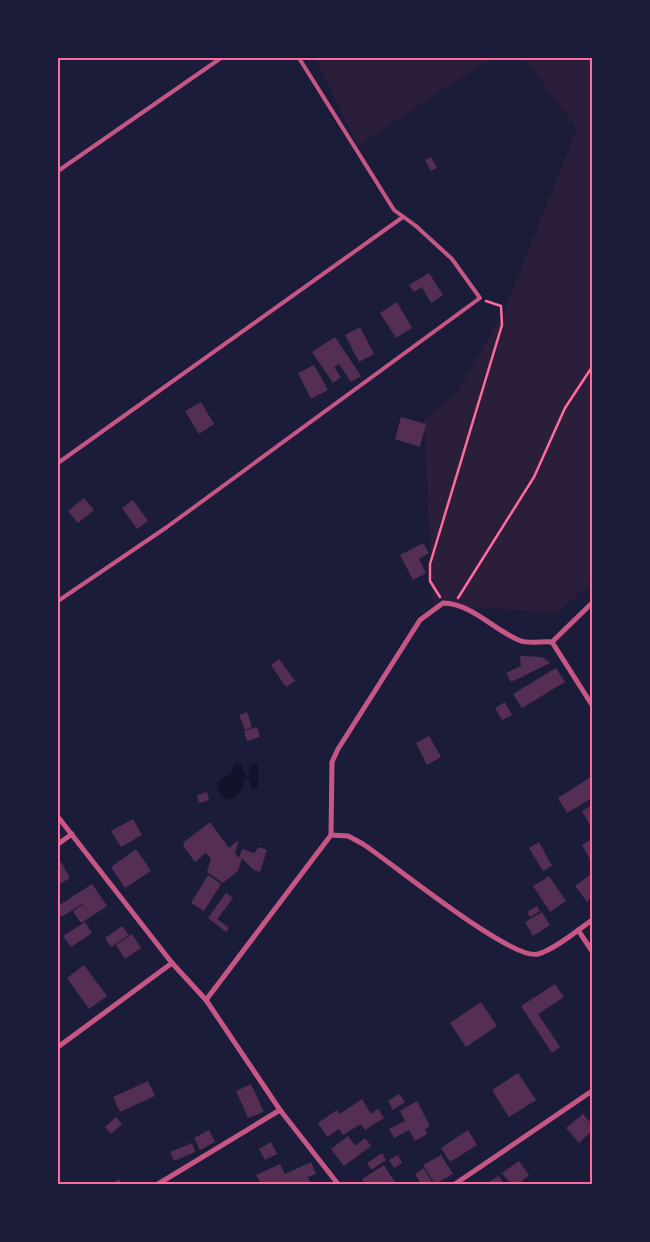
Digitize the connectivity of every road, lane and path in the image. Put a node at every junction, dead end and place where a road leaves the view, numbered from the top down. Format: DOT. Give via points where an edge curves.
graph roads {
  1 [pos="221,58"];
  2 [pos="299,58"];
  3 [pos="58,171"];
  4 [pos="403,217"];
  5 [pos="480,298"];
  6 [pos="592,367"];
  7 [pos="58,463"];
  8 [pos="58,601"];
  9 [pos="443,603"];
  10 [pos="455,603"];
  11 [pos="592,603"];
  12 [pos="552,642"];
  13 [pos="592,705"];
  14 [pos="58,817"];
  15 [pos="72,834"];
  16 [pos="331,835"];
  17 [pos="58,844"];
  18 [pos="592,920"];
  19 [pos="578,930"];
  20 [pos="592,951"];
  21 [pos="172,963"];
  22 [pos="206,1000"];
  23 [pos="58,1047"];
  24 [pos="592,1091"];
  25 [pos="280,1110"];
  26 [pos="158,1184"];
  27 [pos="338,1184"];
  28 [pos="455,1184"];
  1 -- 3 [label="lane"];
  2 -- 4 [label="lane" via="372,179 394,210"];
  4 -- 5 [label="lane" via="452,259"];
  4 -- 7 [label="lane"];
  5 -- 8 [label="lane" via="167,527"];
  5 -- 9 [label="path" via="500,306 502,325 430,564 430,581"];
  6 -- 10 [label="path" via="565,408 534,476"];
  9 -- 10 [label="street"];
  9 -- 16 [label="street" via="420,620 338,749 332,762"];
  10 -- 12 [label="street" via="523,642"];
  11 -- 12 [label="street"];
  12 -- 13 [label="street"];
  14 -- 15 [label="street"];
  15 -- 17 [label="street"];
  15 -- 21 [label="street"];
  16 -- 19 [label="street" via="348,836 363,844 492,937 527,955 538,954"];
  16 -- 22 [label="street"];
  18 -- 19 [label="street"];
  19 -- 20 [label="street"];
  21 -- 22 [label="street"];
  21 -- 23 [label="street"];
  22 -- 25 [label="street"];
  24 -- 28 [label="street"];
  25 -- 26 [label="street"];
  25 -- 27 [label="street"];
}
